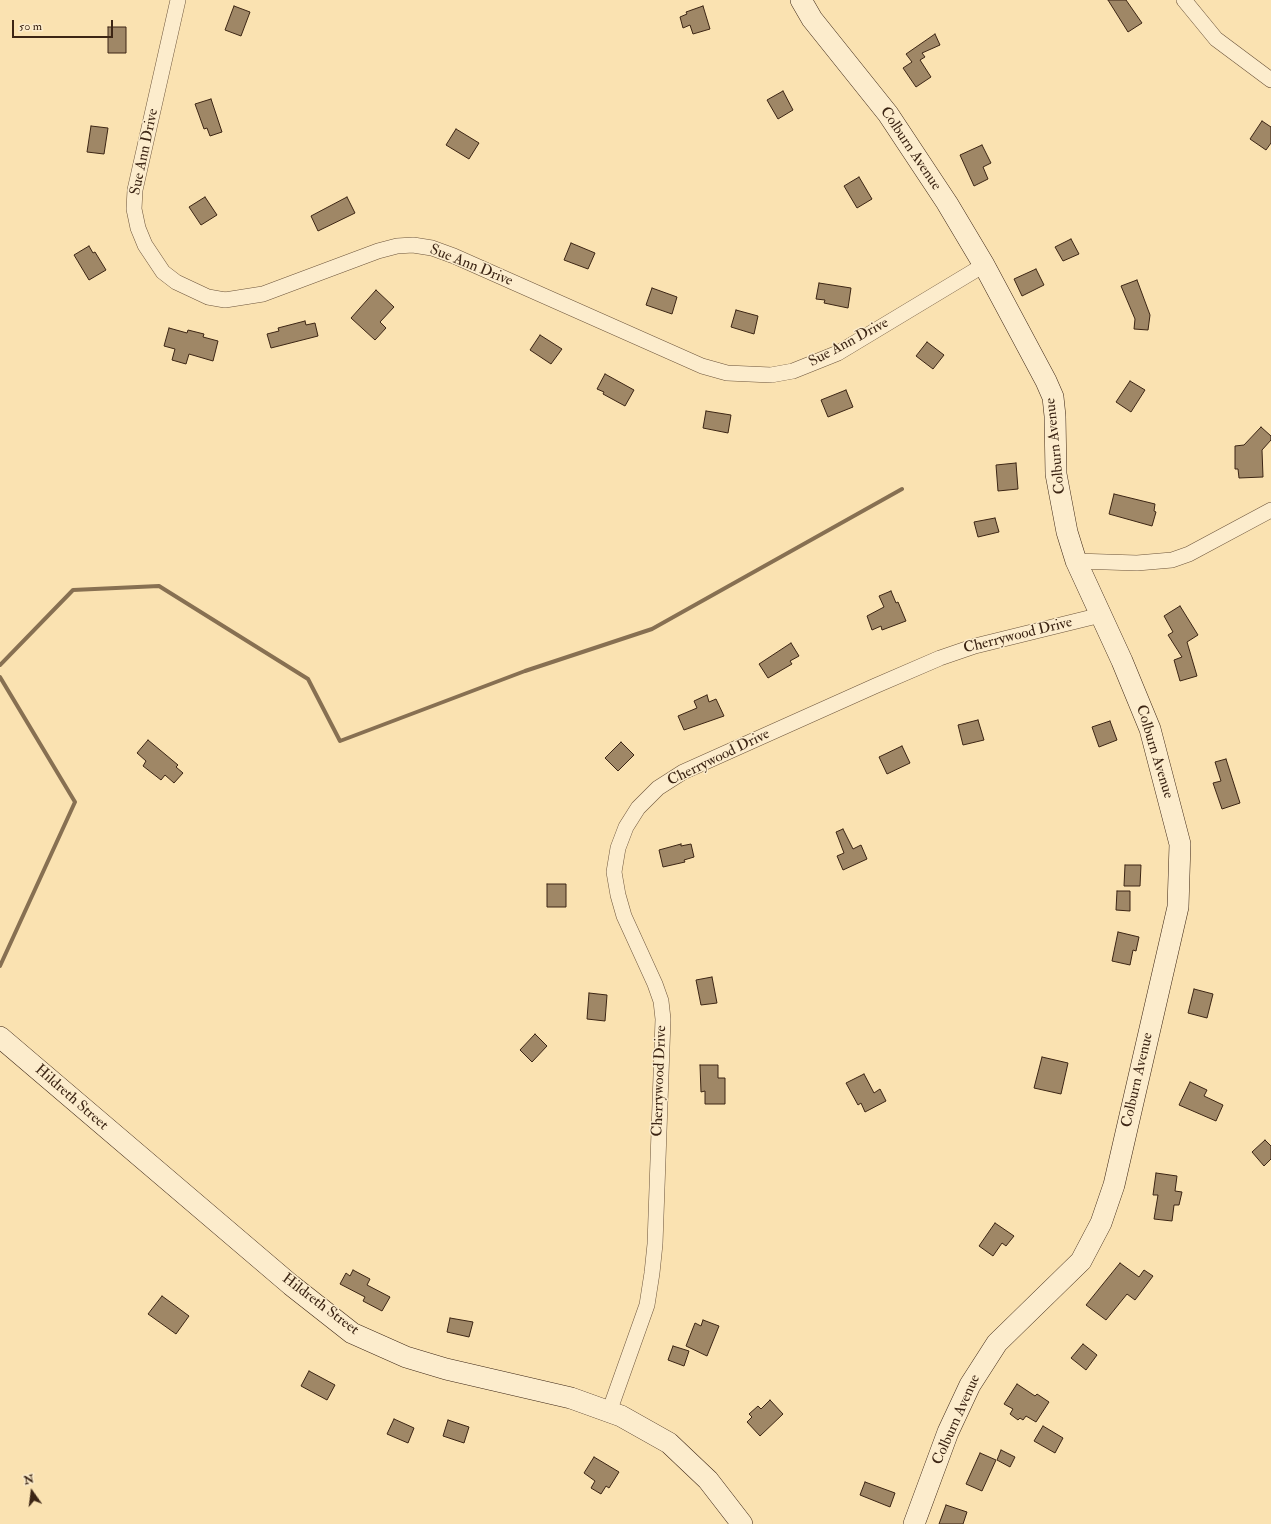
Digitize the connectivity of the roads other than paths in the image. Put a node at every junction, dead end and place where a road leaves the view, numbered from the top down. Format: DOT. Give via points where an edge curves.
graph roads {
  1 [pos="178,0"];
  2 [pos="801,0"];
  3 [pos="1184,0"];
  4 [pos="1271,80"];
  5 [pos="984,265"];
  6 [pos="1271,510"];
  7 [pos="1076,561"];
  8 [pos="1101,615"];
  9 [pos="0,1037"];
  10 [pos="609,1412"];
  11 [pos="742,1524"];
  12 [pos="914,1524"];
  1 -- 5 [label="street, Sue Ann Drive" via="135,190 134,209 145,245 163,272 176,282 208,297 225,300 263,294 397,246 432,248 702,366 727,373 771,375 792,371 838,353"];
  2 -- 5 [label="street, Colburn Avenue" via="812,19 888,114 947,203"];
  3 -- 4 [label="street" via="1216,39"];
  5 -- 7 [label="street, Colburn Avenue" via="1053,397 1056,474 1067,532"];
  6 -- 7 [label="street" via="1189,554 1172,560 1137,563"];
  7 -- 8 [label="street, Colburn Avenue"];
  8 -- 10 [label="street, Cherrywood Drive" via="975,646 874,686 683,772 658,788 638,808 626,827 618,848 614,872 618,895 624,916 655,984 663,1019 652,1273 647,1305"];
  8 -- 12 [label="street, Colburn Avenue" via="1150,729 1169,798 1180,844 1178,907 1114,1185 1101,1224 1081,1261 997,1343 970,1385 948,1432"];
  9 -- 10 [label="street, Hildreth Street" via="286,1281 352,1333 446,1369 571,1398"];
  10 -- 11 [label="street, Hildreth Street" via="669,1443 708,1480"];
}
